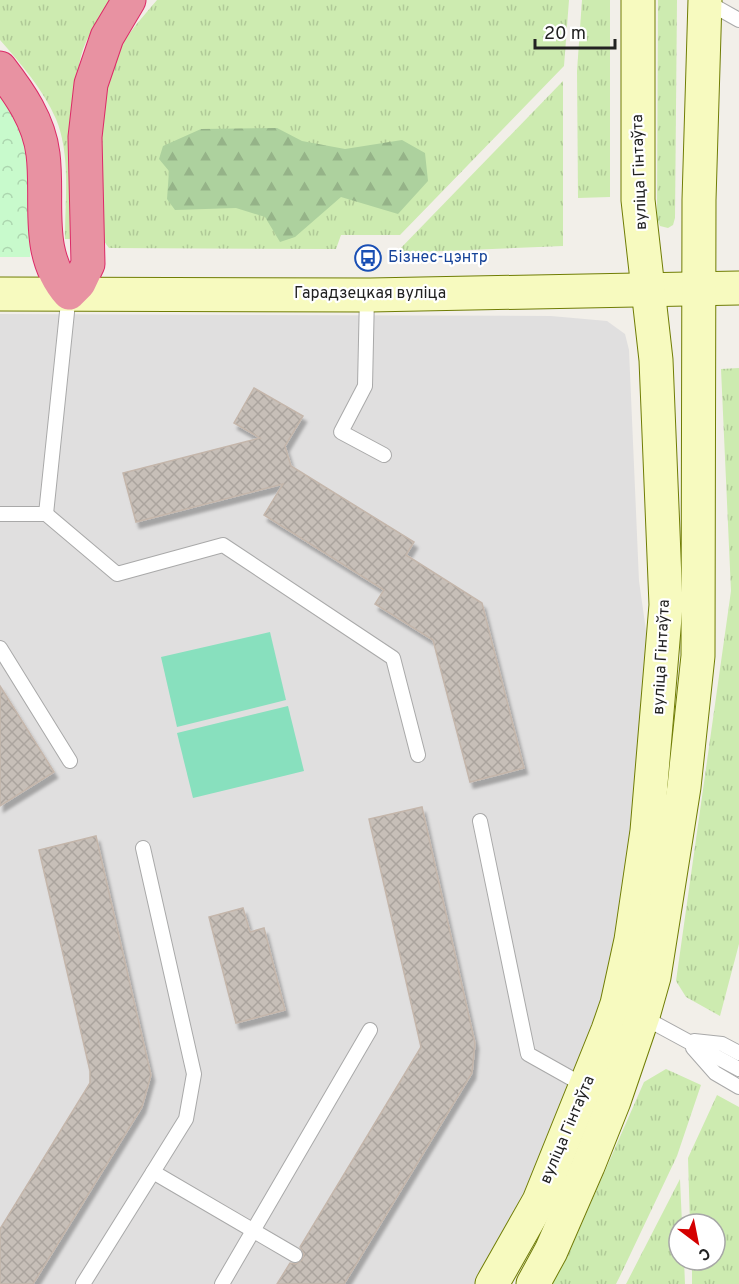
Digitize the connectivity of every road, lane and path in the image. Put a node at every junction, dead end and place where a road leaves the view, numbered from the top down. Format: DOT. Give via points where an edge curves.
graph roads {
  1 [pos="129,0"];
  2 [pos="638,0"];
  3 [pos="705,0"];
  4 [pos="739,20"];
  5 [pos="0,68"];
  6 [pos="739,288"];
  7 [pos="699,289"];
  8 [pos="647,290"];
  9 [pos="69,293"];
  10 [pos="0,294"];
  11 [pos="366,295"];
  12 [pos="384,455"];
  13 [pos="0,514"];
  14 [pos="46,514"];
  15 [pos="0,648"];
  16 [pos="418,755"];
  17 [pos="70,761"];
  18 [pos="480,821"];
  19 [pos="142,848"];
  20 [pos="630,1010"];
  21 [pos="370,1030"];
  22 [pos="686,1040"];
  23 [pos="739,1053"];
  24 [pos="739,1069"];
  25 [pos="739,1087"];
  26 [pos="600,1094"];
  27 [pos="153,1172"];
  28 [pos="252,1230"];
  29 [pos="295,1256"];
  30 [pos="83,1284"];
  31 [pos="222,1284"];
  32 [pos="492,1284"];
  33 [pos="533,1284"];
  1 -- 9 [label="highway" via="107,37 91,84 85,137 88,264 79,284"];
  2 -- 8 [label="main road, вуліца Гінтаўта" via="638,200"];
  3 -- 4 [label="lane"];
  3 -- 7 [label="main road, вуліца Гінтаўта"];
  5 -- 9 [label="highway" via="22,98 36,127 43,154 48,254"];
  6 -- 7 [label="main road, Гарадзецкая вуліца"];
  7 -- 8 [label="main road, Гарадзецкая вуліца"];
  7 -- 20 [label="main road, вуліца Гінтаўта" via="698,656 673,868 654,976"];
  8 -- 11 [label="main road, Гарадзецкая вуліца"];
  8 -- 20 [label="main road, вуліца Гінтаўта" via="656,360 666,605 647,831 631,940"];
  9 -- 10 [label="main road, Гарадзецкая вуліца"];
  9 -- 11 [label="main road, Гарадзецкая вуліца"];
  9 -- 14 [label="lane"];
  11 -- 12 [label="lane" via="365,386 341,432"];
  13 -- 14 [label="lane"];
  14 -- 16 [label="lane" via="117,574 223,545 393,658"];
  15 -- 17 [label="lane"];
  18 -- 26 [label="lane" via="528,1054"];
  19 -- 27 [label="lane" via="194,1074 186,1119"];
  20 -- 22 [label="lane"];
  20 -- 26 [label="main road, вуліца Гінтаўта"];
  21 -- 28 [label="lane"];
  22 -- 23 [label="lane" via="722,1044"];
  22 -- 24 [label="lane"];
  22 -- 25 [label="lane" via="715,1073"];
  26 -- 32 [label="main road, вуліца Гінтаўта"];
  26 -- 33 [label="main road, вуліца Гінтаўта" via="551,1251"];
  27 -- 28 [label="lane"];
  27 -- 30 [label="lane"];
  28 -- 29 [label="lane"];
  28 -- 31 [label="lane"];
}
